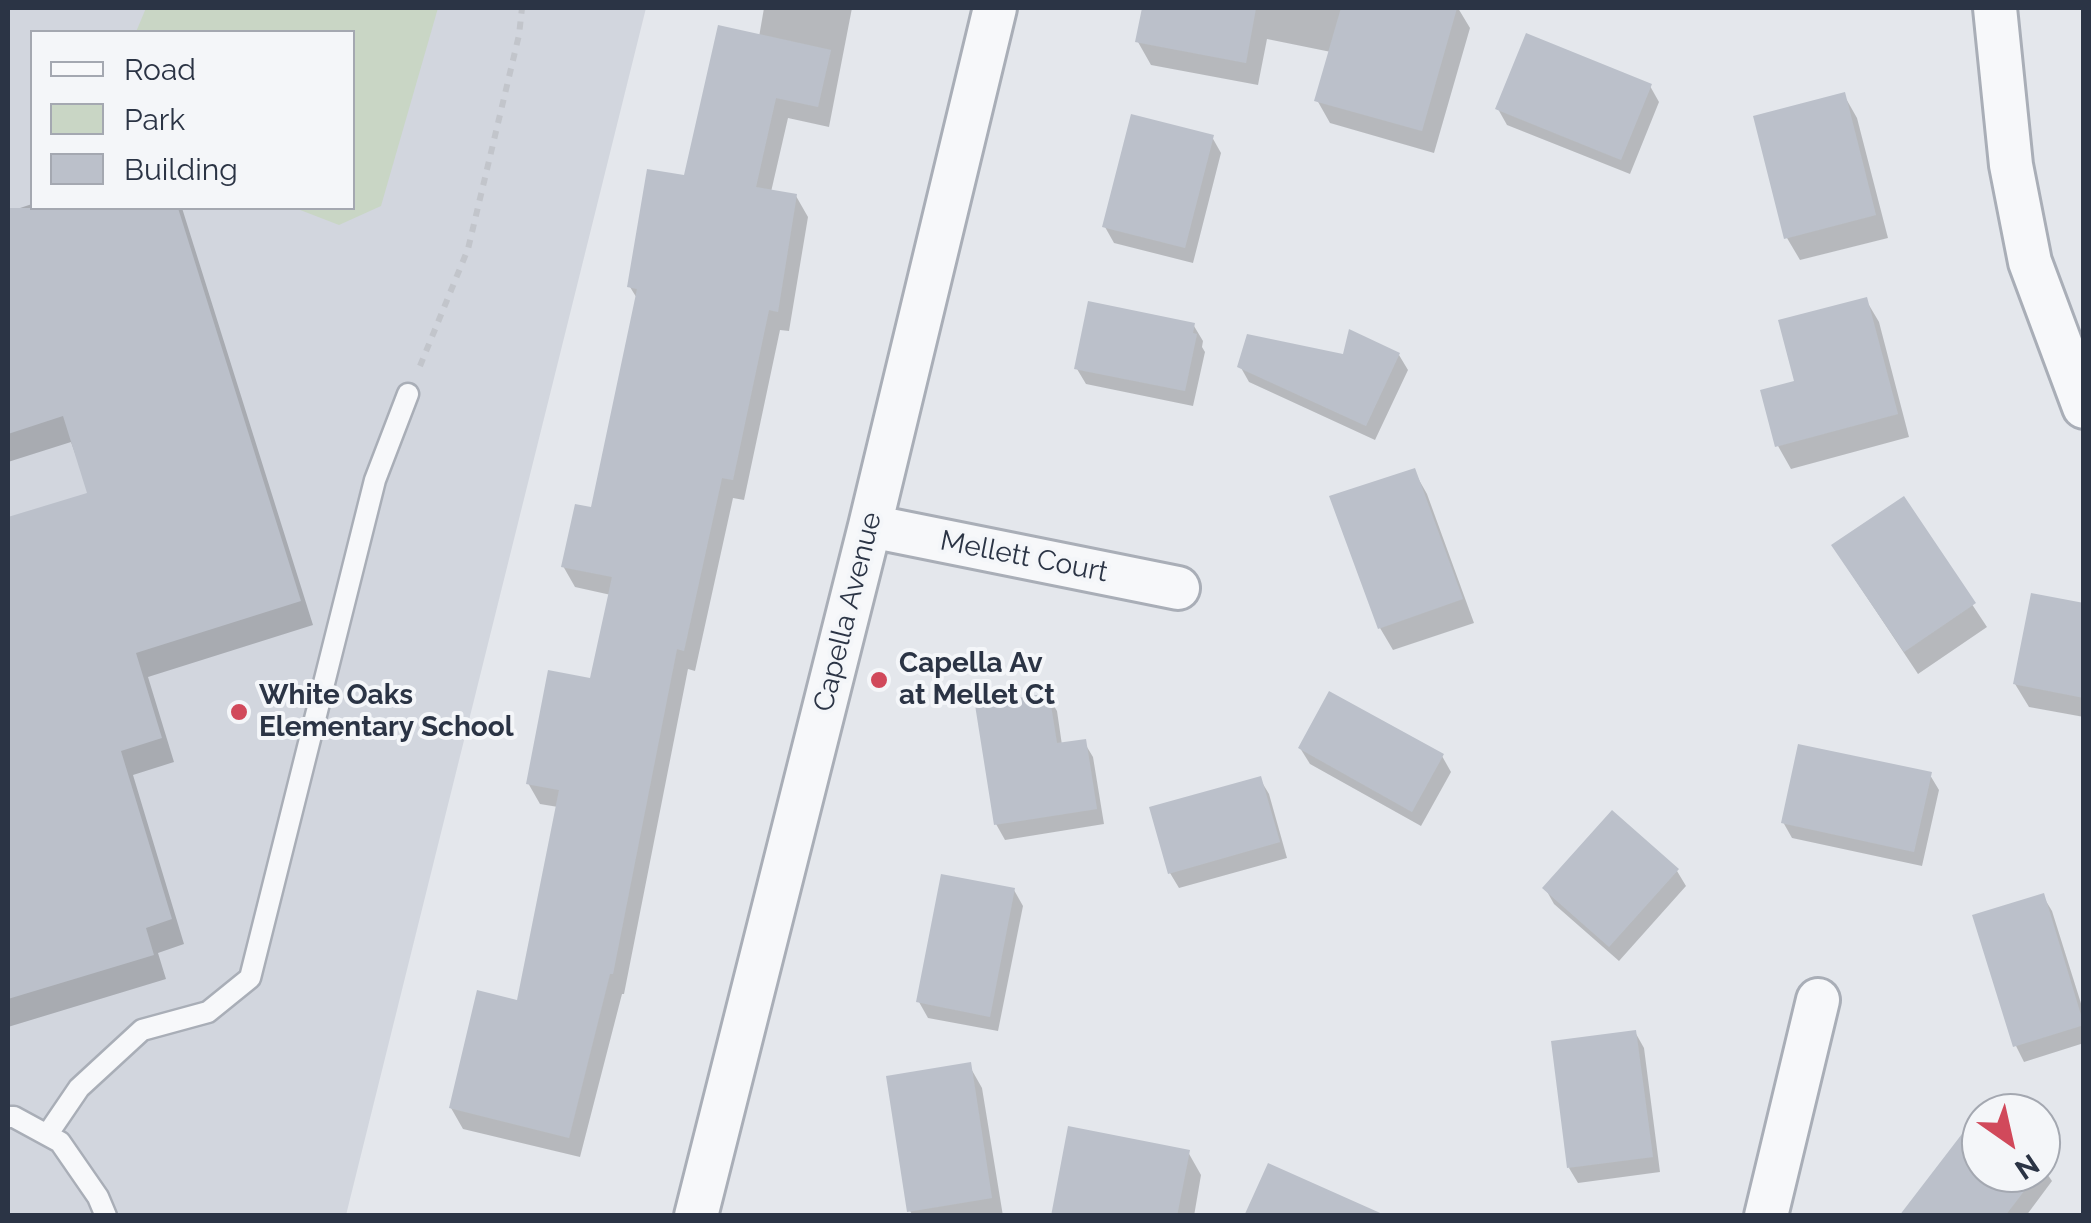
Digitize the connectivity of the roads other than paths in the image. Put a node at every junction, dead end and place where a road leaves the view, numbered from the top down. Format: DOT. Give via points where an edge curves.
graph roads {
  1 [pos="994,8"];
  2 [pos="1995,8"];
  3 [pos="408,394"];
  4 [pos="2084,407"];
  5 [pos="870,526"];
  6 [pos="1178,588"];
  7 [pos="1818,1000"];
  8 [pos="8,1117"];
  9 [pos="47,1134"];
  10 [pos="106,1216"];
  11 [pos="696,1216"];
  12 [pos="1766,1216"];
  1 -- 5 [label="street, Capella Avenue"];
  2 -- 4 [label="street" via="2011,165 2030,262"];
  3 -- 9 [label="lane" via="376,480 250,978 208,1012 142,1030 79,1088"];
  5 -- 6 [label="street, Mellett Court"];
  5 -- 11 [label="street, Capella Avenue"];
  7 -- 12 [label="street"];
  8 -- 9 [label="lane"];
  9 -- 10 [label="lane" via="60,1142"];
}
